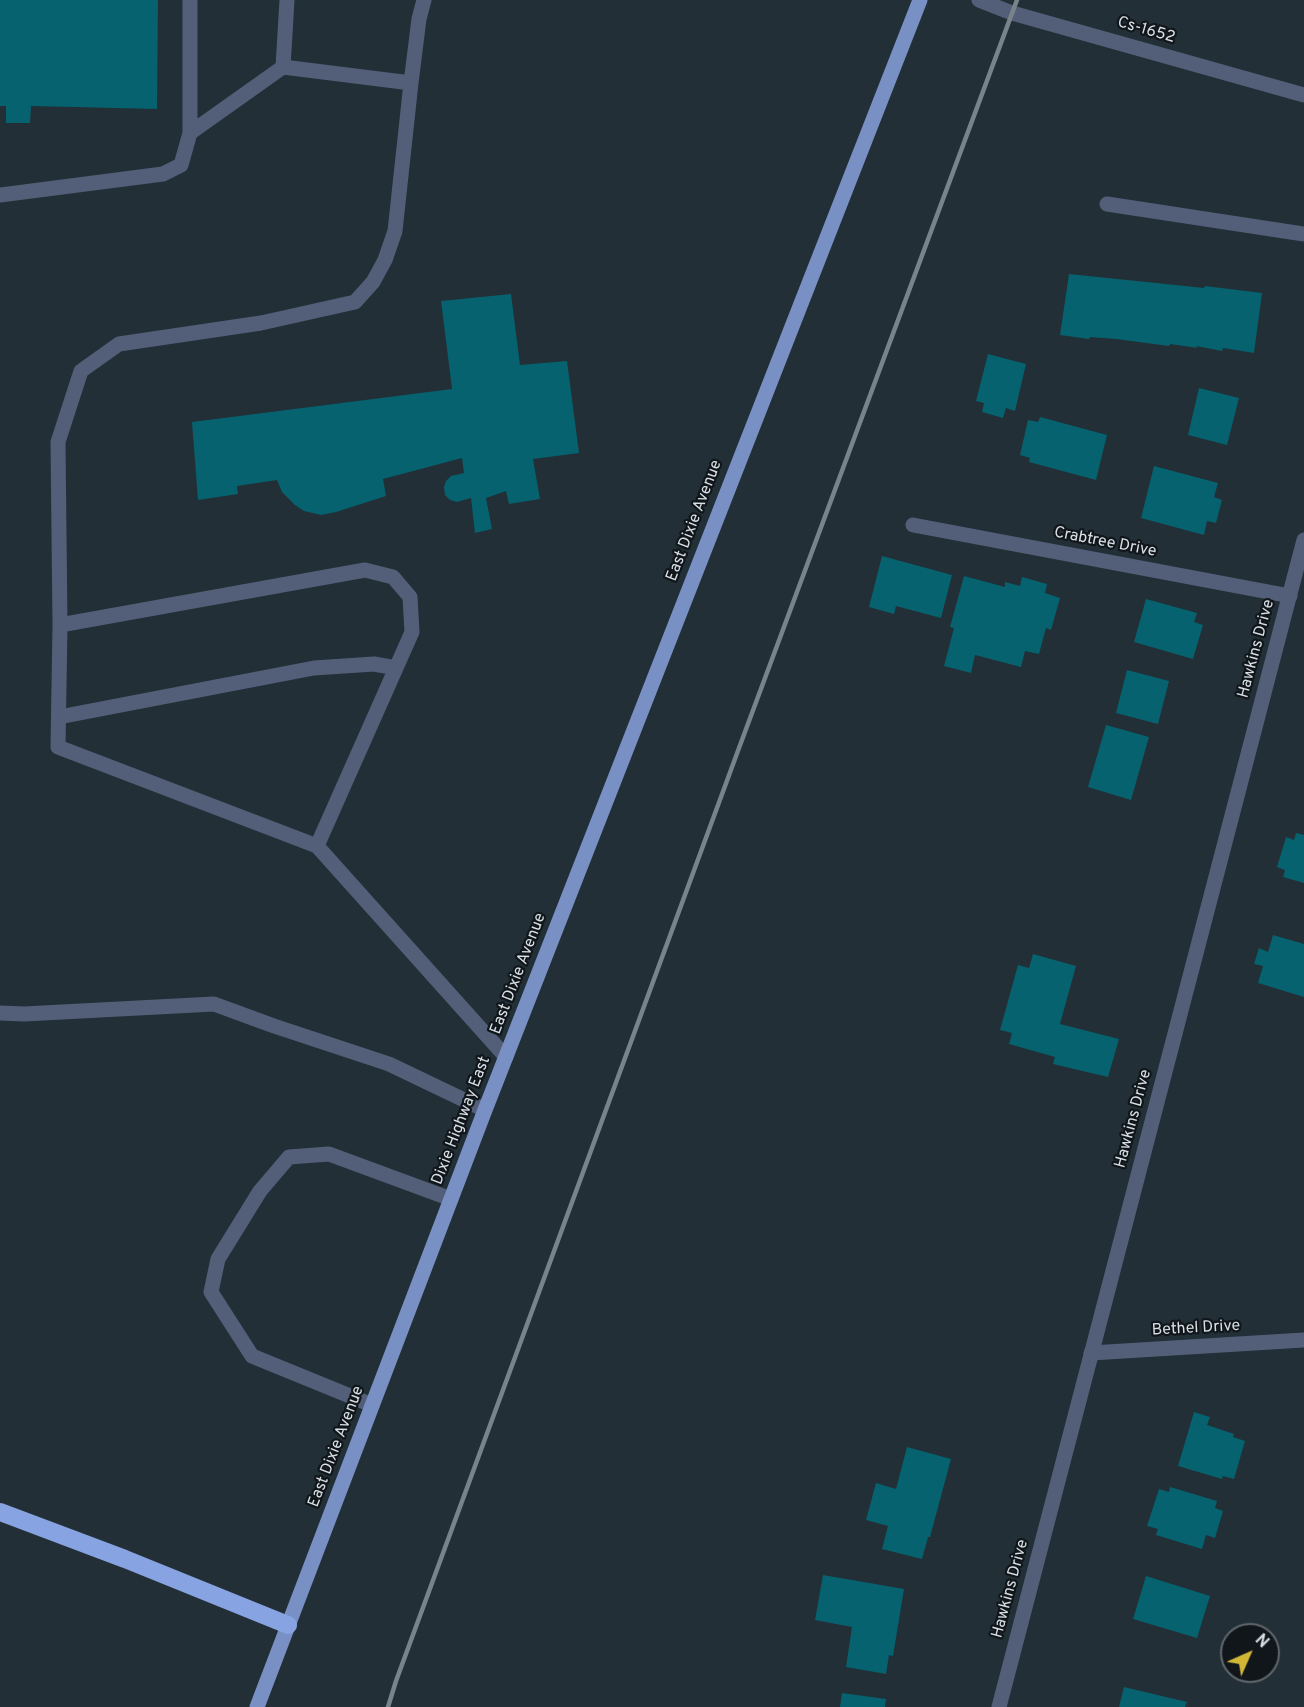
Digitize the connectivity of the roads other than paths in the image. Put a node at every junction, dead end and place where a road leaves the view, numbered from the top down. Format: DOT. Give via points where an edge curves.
graph roads {
  1 [pos="190,0"];
  2 [pos="287,0"];
  3 [pos="424,0"];
  4 [pos="920,0"];
  5 [pos="979,0"];
  6 [pos="283,67"];
  7 [pos="411,83"];
  8 [pos="1304,94"];
  9 [pos="190,133"];
  10 [pos="0,195"];
  11 [pos="1107,204"];
  12 [pos="1304,234"];
  13 [pos="913,525"];
  14 [pos="1304,540"];
  15 [pos="1290,596"];
  16 [pos="60,625"];
  17 [pos="396,668"];
  18 [pos="59,717"];
  19 [pos="317,846"];
  20 [pos="0,1013"];
  21 [pos="506,1056"];
  22 [pos="485,1110"];
  23 [pos="451,1199"];
  24 [pos="1304,1340"];
  25 [pos="1091,1353"];
  26 [pos="372,1405"];
  27 [pos="0,1512"];
  28 [pos="288,1625"];
  29 [pos="257,1707"];
  30 [pos="999,1707"];
  1 -- 9 [label="street"];
  2 -- 6 [label="street"];
  3 -- 7 [label="street"];
  4 -- 21 [label="main road, East Dixie Avenue"];
  5 -- 8 [label="street, Cs-1652"];
  6 -- 7 [label="street"];
  6 -- 9 [label="street"];
  7 -- 16 [label="street" via="395,231 373,282 355,302 261,323 119,344 81,371 58,442"];
  9 -- 10 [label="street" via="181,165 163,174"];
  11 -- 12 [label="street"];
  13 -- 15 [label="street, Crabtree Drive"];
  14 -- 15 [label="street, Hawkins Drive"];
  15 -- 25 [label="street, Hawkins Drive"];
  16 -- 17 [label="street" via="365,570 393,577 410,597 412,632"];
  16 -- 18 [label="street"];
  17 -- 18 [label="street" via="374,664 314,668"];
  17 -- 19 [label="street"];
  18 -- 19 [label="street" via="58,747"];
  19 -- 21 [label="street"];
  20 -- 22 [label="street" via="214,1004 389,1064"];
  21 -- 22 [label="main road, Dixie Highway East"];
  22 -- 23 [label="main road, Dixie Highway East"];
  23 -- 26 [label="main road, East Dixie Avenue"];
  23 -- 26 [label="street" via="329,1154 289,1157 260,1191 218,1259 211,1292 252,1356"];
  24 -- 25 [label="street, Bethel Drive"];
  25 -- 30 [label="street, Hawkins Drive"];
  26 -- 28 [label="main road, East Dixie Avenue"];
  27 -- 28 [label="highway"];
  28 -- 29 [label="main road, East Dixie Avenue"];
}
